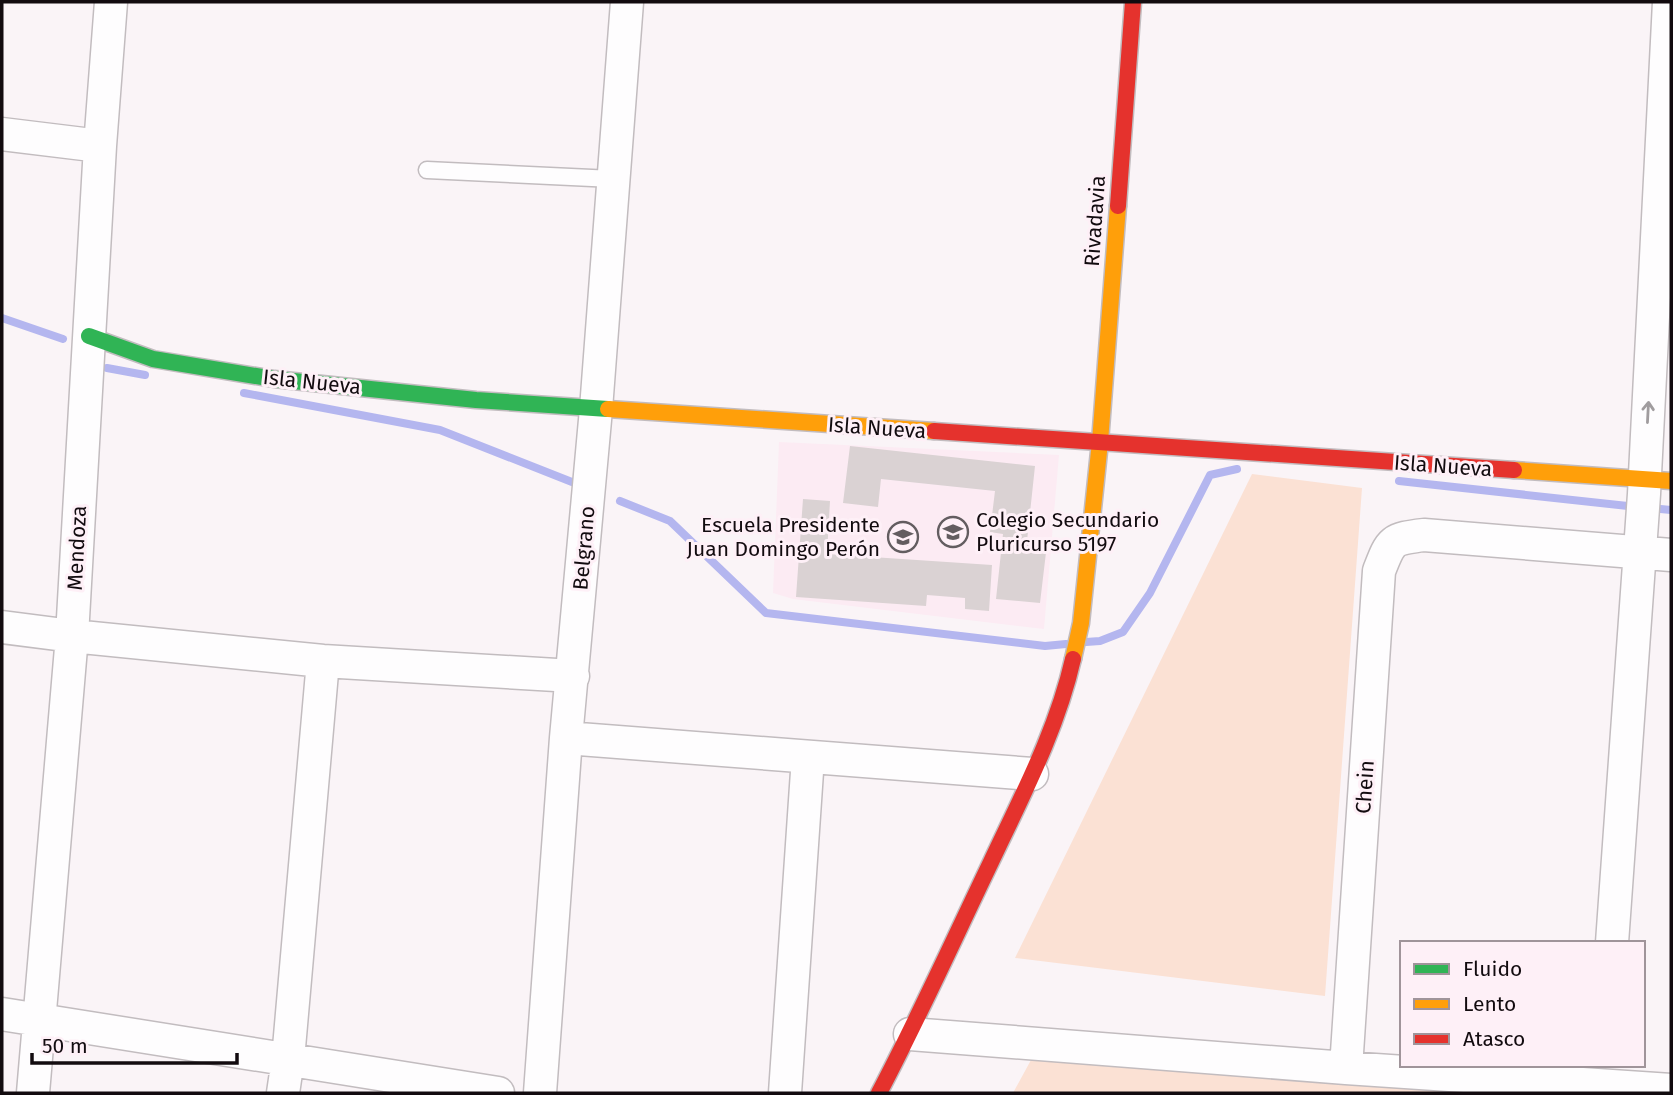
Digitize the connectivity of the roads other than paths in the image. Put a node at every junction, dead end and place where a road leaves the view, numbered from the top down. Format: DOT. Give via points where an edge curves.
graph roads {
  1 [pos="111,2"];
  2 [pos="627,2"];
  3 [pos="1133,2"];
  4 [pos="1669,2"];
  5 [pos="2,134"];
  6 [pos="100,146"];
  7 [pos="427,170"];
  8 [pos="613,179"];
  9 [pos="89,336"];
  10 [pos="596,409"];
  11 [pos="1100,442"];
  12 [pos="1654,485"];
  13 [pos="1640,542"];
  14 [pos="1671,555"];
  15 [pos="2,627"];
  16 [pos="72,636"];
  17 [pos="323,662"];
  18 [pos="573,676"];
  19 [pos="566,738"];
  20 [pos="808,757"];
  21 [pos="1032,774"];
  22 [pos="1612,941"];
  23 [pos="2,1014"];
  24 [pos="40,1020"];
  25 [pos="910,1034"];
  26 [pos="288,1059"];
  27 [pos="1346,1068"];
  28 [pos="1602,1081"];
  29 [pos="1671,1090"];
  30 [pos="33,1093"];
  31 [pos="283,1093"];
  32 [pos="498,1093"];
  33 [pos="540,1093"];
  34 [pos="785,1093"];
  35 [pos="879,1093"];
  1 -- 6 [label="street, Mendoza"];
  2 -- 8 [label="street, Belgrano"];
  3 -- 11 [label="street, Rivadavia"];
  12 -- 4 [label="street, one-way"];
  5 -- 6 [label="street"];
  6 -- 9 [label="street, Mendoza"];
  7 -- 8 [label="lane"];
  8 -- 10 [label="street, Belgrano"];
  9 -- 10 [label="street, Isla Nueva" via="153,359 274,379"];
  9 -- 16 [label="street, Mendoza"];
  10 -- 11 [label="street, Isla Nueva"];
  10 -- 18 [label="street, Belgrano"];
  11 -- 12 [label="street, Isla Nueva"];
  11 -- 21 [label="street, Rivadavia" via="1080,623 1057,712"];
  12 -- 13 [label="street"];
  13 -- 14 [label="street"];
  13 -- 22 [label="street"];
  13 -- 27 [label="street, Chein" via="1424,535 1400,538 1388,548 1379,571"];
  15 -- 16 [label="street"];
  16 -- 17 [label="street"];
  16 -- 24 [label="street, Mendoza"];
  17 -- 18 [label="street"];
  17 -- 26 [label="street"];
  18 -- 19 [label="street, Belgrano"];
  19 -- 20 [label="street"];
  19 -- 33 [label="street, Belgrano"];
  20 -- 21 [label="street"];
  20 -- 34 [label="street"];
  21 -- 25 [label="street, Rivadavia"];
  23 -- 24 [label="street"];
  24 -- 26 [label="street"];
  24 -- 30 [label="street, Mendoza"];
  25 -- 27 [label="street"];
  25 -- 35 [label="street, Rivadavia"];
  26 -- 31 [label="street"];
  26 -- 32 [label="street"];
  27 -- 28 [label="street"];
  28 -- 29 [label="street"];
}
